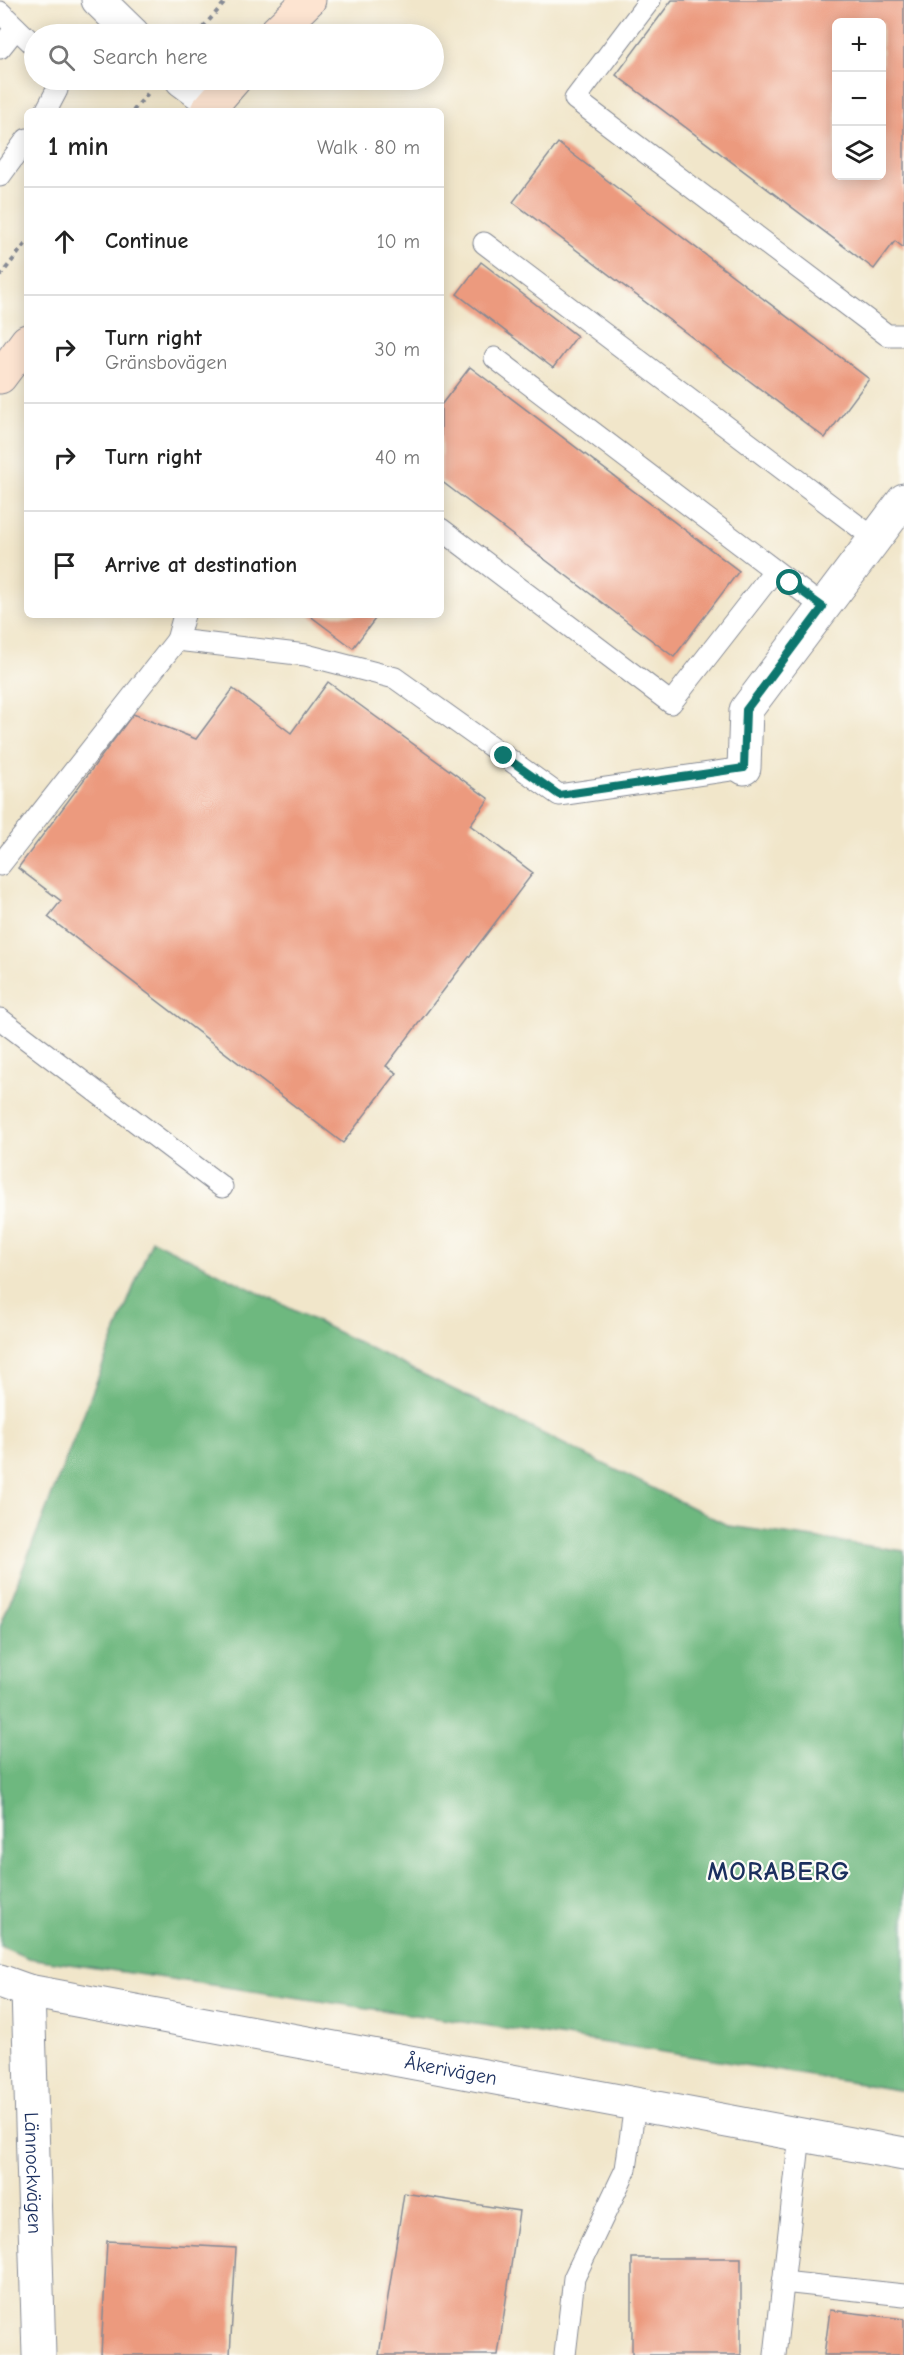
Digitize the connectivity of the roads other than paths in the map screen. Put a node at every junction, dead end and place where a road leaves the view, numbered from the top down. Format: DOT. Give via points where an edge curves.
graph roads {
  1 [pos="98,0"];
  2 [pos="309,0"];
  3 [pos="650,0"];
  4 [pos="0,12"];
  5 [pos="123,24"];
  6 [pos="284,24"];
  7 [pos="16,28"];
  8 [pos="24,36"];
  9 [pos="0,48"];
  10 [pos="57,90"];
  11 [pos="191,90"];
  12 [pos="218,98"];
  13 [pos="48,108"];
  14 [pos="24,143"];
  15 [pos="0,176"];
  16 [pos="484,243"];
  17 [pos="898,332"];
  18 [pos="24,344"];
  19 [pos="495,358"];
  20 [pos="0,377"];
  21 [pos="904,500"];
  22 [pos="444,531"];
  23 [pos="875,539"];
  24 [pos="774,571"];
  25 [pos="823,607"];
  26 [pos="183,618"];
  27 [pos="177,640"];
  28 [pos="744,768"];
  29 [pos="0,865"];
  30 [pos="0,1019"];
  31 [pos="222,1187"];
  32 [pos="14,1986"];
  33 [pos="635,2104"];
  34 [pos="800,2135"];
  35 [pos="904,2154"];
  36 [pos="783,2282"];
  37 [pos="904,2295"];
  38 [pos="39,2355"];
  39 [pos="565,2355"];
  40 [pos="775,2355"];
  1 -- 5 [label="street"];
  2 -- 6 [label="street"];
  3 -- 17 [label="lane" via="575,99"];
  4 -- 7 [label="lane"];
  7 -- 8 [label="lane"];
  7 -- 9 [label="lane"];
  10 -- 13 [label="lane"];
  11 -- 12 [label="street"];
  14 -- 15 [label="lane"];
  16 -- 23 [label="lane"];
  18 -- 20 [label="street"];
  19 -- 24 [label="lane"];
  21 -- 23 [label="street"];
  22 -- 24 [label="lane" via="671,703"];
  23 -- 25 [label="street"];
  24 -- 25 [label="lane"];
  25 -- 28 [label="street" via="746,710"];
  26 -- 27 [label="lane"];
  27 -- 28 [label="lane" via="306,655 395,678 559,795"];
  27 -- 29 [label="lane"];
  30 -- 31 [label="lane"];
  32 -- 33 [label="street, Åkerivägen"];
  32 -- 38 [label="street, Lännockvägen"];
  33 -- 34 [label="street, Åkerivägen"];
  33 -- 39 [label="lane" via="626,2169 574,2278"];
  34 -- 35 [label="street, Åkerivägen"];
  34 -- 36 [label="lane"];
  36 -- 37 [label="lane"];
  36 -- 40 [label="lane"];
}
